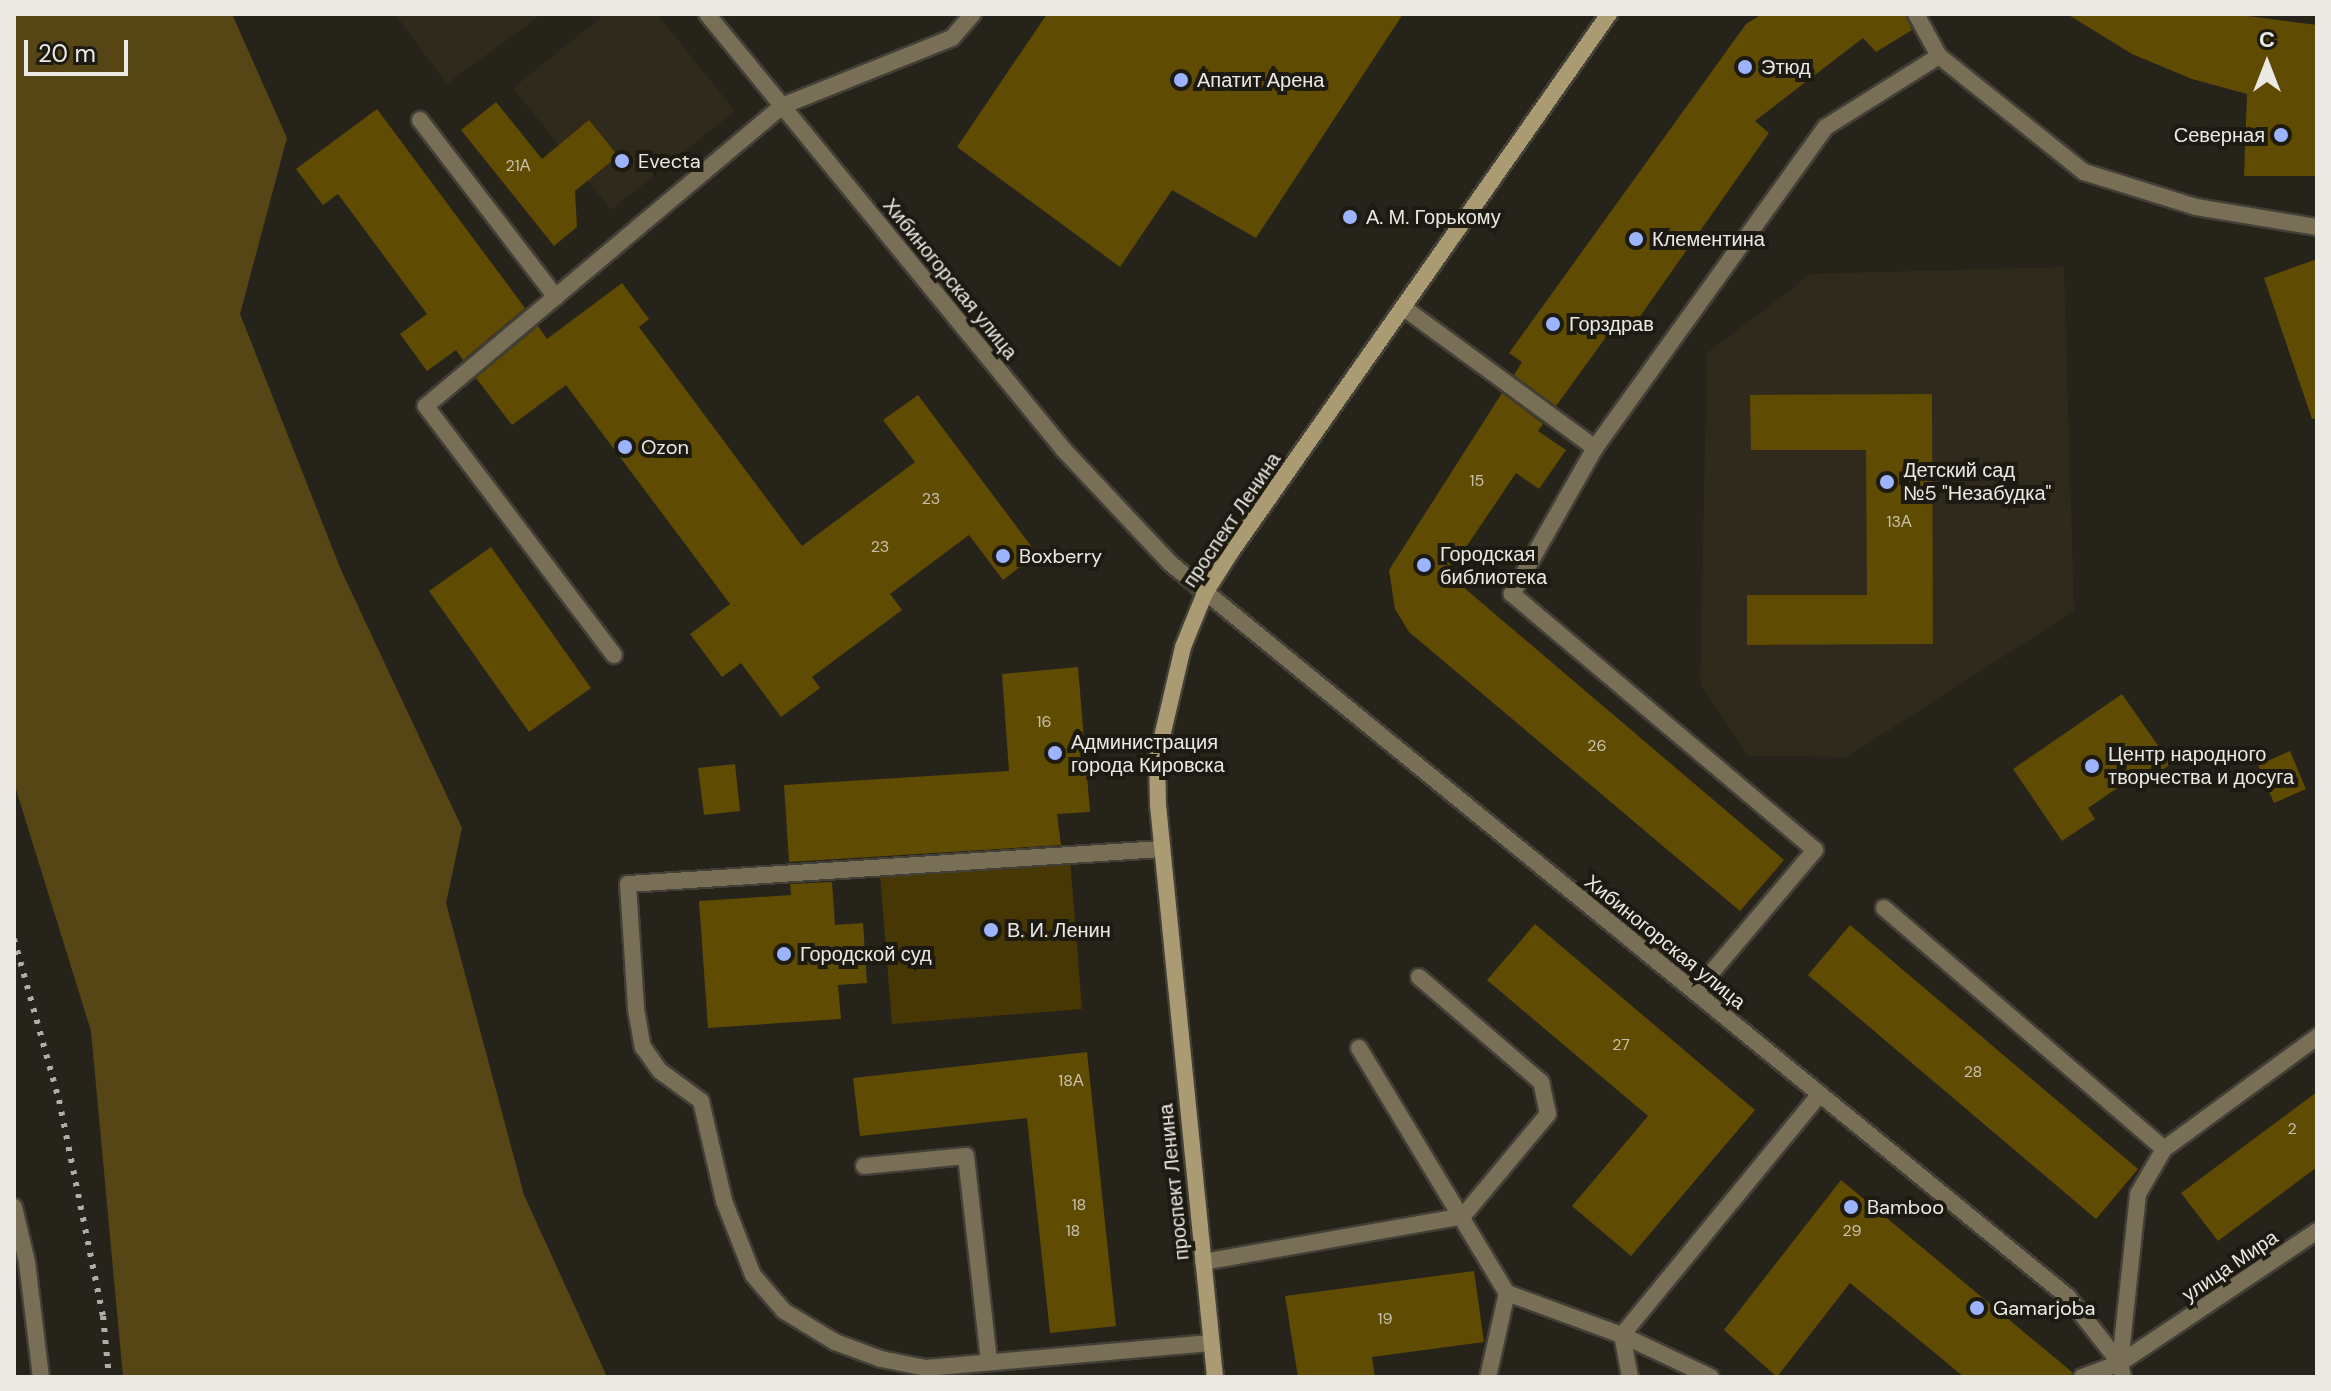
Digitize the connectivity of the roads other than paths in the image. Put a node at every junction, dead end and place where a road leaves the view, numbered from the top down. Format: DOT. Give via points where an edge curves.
graph roads {
  1 [pos="707,14"];
  2 [pos="973,14"];
  3 [pos="1609,14"];
  4 [pos="1916,14"];
  5 [pos="1939,56"];
  6 [pos="782,106"];
  7 [pos="420,120"];
  8 [pos="2317,227"];
  9 [pos="556,297"];
  10 [pos="1404,308"];
  11 [pos="1595,448"];
  12 [pos="1205,593"];
  13 [pos="614,655"];
  14 [pos="1161,849"];
  15 [pos="1884,908"];
  16 [pos="1419,977"];
  17 [pos="1695,992"];
  18 [pos="2317,1037"];
  19 [pos="1359,1048"];
  20 [pos="1820,1094"];
  21 [pos="2164,1149"];
  22 [pos="864,1166"];
  23 [pos="14,1207"];
  24 [pos="1463,1216"];
  25 [pos="2317,1231"];
  26 [pos="1203,1262"];
  27 [pos="1507,1293"];
  28 [pos="1622,1335"];
  29 [pos="1211,1343"];
  30 [pos="989,1361"];
  31 [pos="2121,1370"];
  32 [pos="41,1377"];
  33 [pos="1215,1377"];
  34 [pos="1488,1377"];
  35 [pos="1630,1377"];
  36 [pos="1711,1377"];
  37 [pos="2082,1377"];
  1 -- 6 [label="street, Хибиногорская улица"];
  2 -- 6 [label="street" via="952,38"];
  3 -- 10 [label="main road, проспект Ленина"];
  4 -- 5 [label="street"];
  5 -- 8 [label="street" via="2084,172 2196,207"];
  5 -- 11 [label="street" via="1826,127"];
  6 -- 9 [label="street"];
  6 -- 12 [label="street, Хибиногорская улица" via="1064,450"];
  7 -- 9 [label="street"];
  9 -- 13 [label="street" via="426,406"];
  10 -- 11 [label="street"];
  10 -- 12 [label="main road, проспект Ленина"];
  11 -- 17 [label="street" via="1512,594 1815,850"];
  12 -- 14 [label="main road, проспект Ленина" via="1183,647 1157,758"];
  12 -- 17 [label="street, Хибиногорская улица"];
  14 -- 26 [label="main road, проспект Ленина"];
  14 -- 30 [label="street" via="628,884 643,1047 660,1071 701,1101 724,1201 753,1275 784,1311 835,1342 881,1359 926,1368"];
  15 -- 21 [label="street"];
  16 -- 24 [label="street" via="1541,1082 1548,1114"];
  17 -- 20 [label="street, Хибиногорская улица"];
  18 -- 21 [label="street"];
  19 -- 24 [label="street"];
  20 -- 28 [label="street"];
  20 -- 31 [label="street, Хибиногорская улица" via="2068,1297"];
  21 -- 31 [label="street" via="2138,1194"];
  22 -- 30 [label="street" via="966,1156"];
  23 -- 32 [label="street" via="27,1262"];
  24 -- 26 [label="street"];
  24 -- 27 [label="street"];
  25 -- 31 [label="street, улица Мира"];
  26 -- 29 [label="main road, проспект Ленина"];
  27 -- 28 [label="street"];
  27 -- 34 [label="street"];
  28 -- 35 [label="street"];
  28 -- 36 [label="street"];
  29 -- 30 [label="street"];
  29 -- 33 [label="main road, проспект Ленина"];
  31 -- 37 [label="street, улица Мира"];
}
